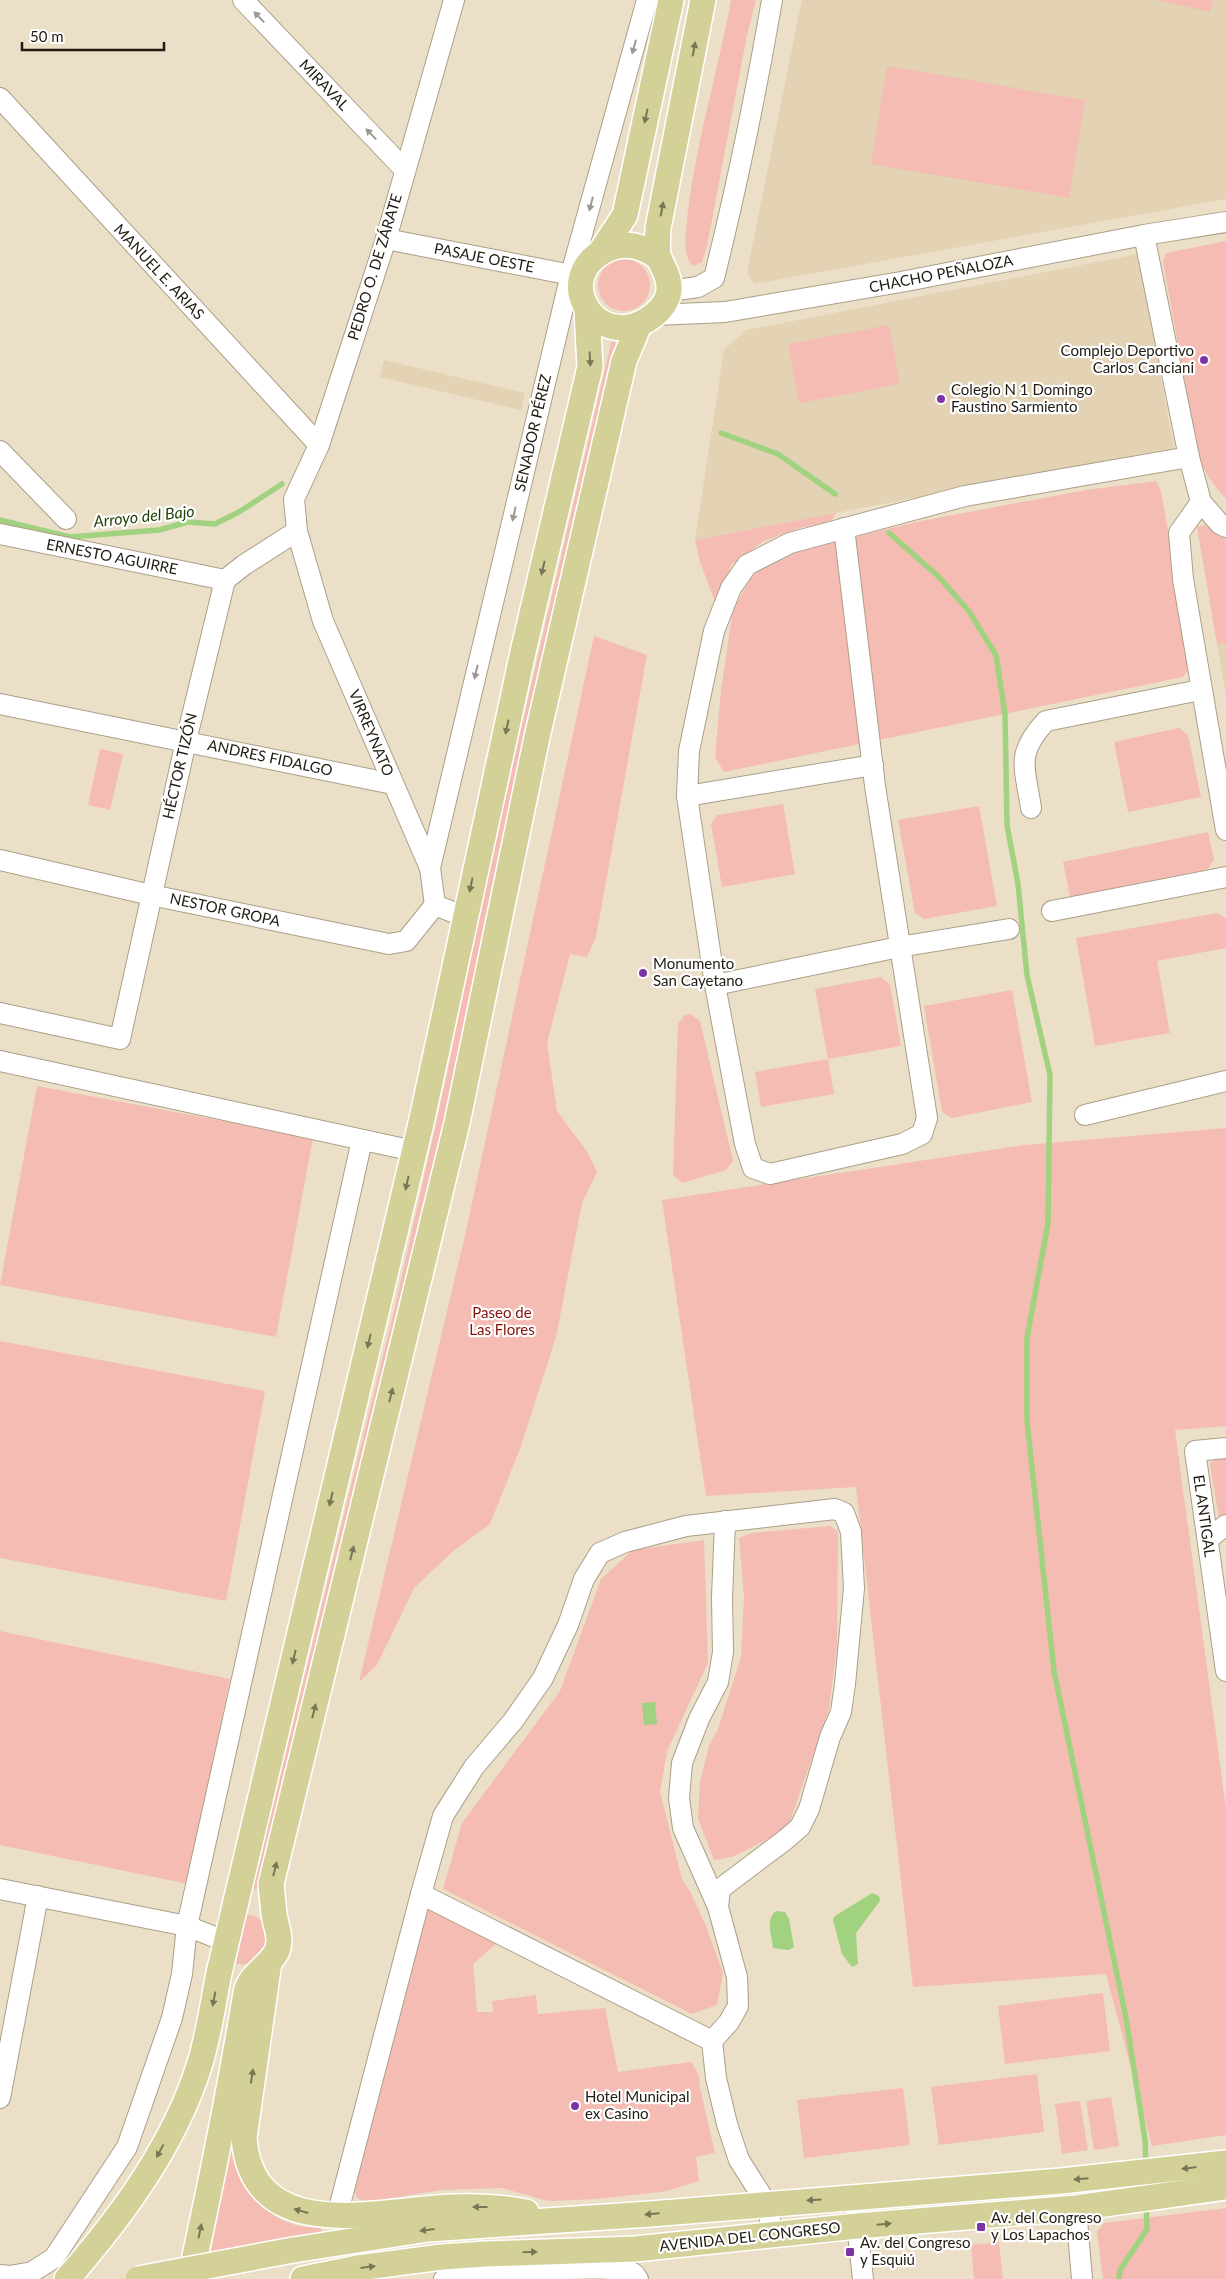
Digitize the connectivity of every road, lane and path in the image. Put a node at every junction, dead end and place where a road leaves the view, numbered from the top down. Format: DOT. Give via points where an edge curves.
graph roads {
  1 [pos="242,0"];
  2 [pos="454,0"];
  3 [pos="647,0"];
  4 [pos="672,0"];
  5 [pos="703,0"];
  6 [pos="772,0"];
  7 [pos="0,98"];
  8 [pos="405,170"];
  9 [pos="1226,222"];
  10 [pos="1144,235"];
  11 [pos="386,239"];
  12 [pos="600,253"];
  13 [pos="658,257"];
  14 [pos="577,276"];
  15 [pos="669,291"];
  16 [pos="587,310"];
  17 [pos="647,320"];
  18 [pos="319,445"];
  19 [pos="0,451"];
  20 [pos="1189,457"];
  21 [pos="1201,502"];
  22 [pos="66,520"];
  23 [pos="1226,527"];
  24 [pos="844,528"];
  25 [pos="297,531"];
  26 [pos="0,534"];
  27 [pos="225,580"];
  28 [pos="1200,690"];
  29 [pos="0,704"];
  30 [pos="1217,732"];
  31 [pos="186,741"];
  32 [pos="873,765"];
  33 [pos="393,784"];
  34 [pos="687,796"];
  35 [pos="1031,808"];
  36 [pos="1226,830"];
  37 [pos="0,860"];
  38 [pos="430,868"];
  39 [pos="1226,876"];
  40 [pos="151,894"];
  41 [pos="435,905"];
  42 [pos="1052,911"];
  43 [pos="464,917"];
  44 [pos="1010,929"];
  45 [pos="899,947"];
  46 [pos="714,984"];
  47 [pos="0,1013"];
  48 [pos="0,1061"];
  49 [pos="1226,1081"];
  50 [pos="1085,1114"];
  51 [pos="362,1140"];
  52 [pos="414,1151"];
  53 [pos="1226,1448"];
  54 [pos="725,1521"];
  55 [pos="1226,1525"];
  56 [pos="1208,1539"];
  57 [pos="1226,1671"];
  58 [pos="0,1889"];
  59 [pos="421,1894"];
  60 [pos="38,1896"];
  61 [pos="236,1900"];
  62 [pos="718,1907"];
  63 [pos="274,1917"];
  64 [pos="187,1926"];
  65 [pos="227,1942"];
  66 [pos="265,1966"];
  67 [pos="219,1973"];
  68 [pos="712,2041"];
  69 [pos="0,2098"];
  70 [pos="1226,2163"];
  71 [pos="1142,2186"];
  72 [pos="1226,2187"];
  73 [pos="854,2197"];
  74 [pos="767,2204"];
  75 [pos="1076,2208"];
  76 [pos="337,2216"];
  77 [pos="562,2220"];
  78 [pos="857,2226"];
  79 [pos="773,2235"];
  80 [pos="0,2275"];
  81 [pos="67,2279"];
  82 [pos="138,2279"];
  83 [pos="190,2279"];
  84 [pos="303,2279"];
  85 [pos="444,2279"];
  86 [pos="638,2279"];
  87 [pos="863,2279"];
  88 [pos="1082,2279"];
  8 -- 1 [label="street, MIRAVAL, one-way"];
  2 -- 8 [label="street, PEDRO O. DE ZÁRATE"];
  3 -- 14 [label="street, SENADOR PÉREZ, one-way"];
  4 -- 12 [label="main road, one-way" via="625,215"];
  13 -- 5 [label="main road, one-way" via="658,228"];
  6 -- 15 [label="street" via="714,278 698,287"];
  7 -- 18 [label="street, MANUEL E. ARIAS"];
  8 -- 11 [label="street, PEDRO O. DE ZÁRATE"];
  9 -- 10 [label="street, CHACHO PEÑALOZA"];
  10 -- 17 [label="street, CHACHO PEÑALOZA" via="901,282 725,312"];
  10 -- 20 [label="street"];
  11 -- 14 [label="street, PASAJE OESTE"];
  11 -- 18 [label="street, PEDRO O. DE ZÁRATE"];
  12 -- 13 [label="main road" via="614,246 630,245 646,248"];
  12 -- 14 [label="main road"];
  13 -- 15 [label="main road" via="668,273"];
  14 -- 16 [label="main road" via="581,299"];
  14 -- 38 [label="street, SENADOR PÉREZ, one-way"];
  15 -- 17 [label="main road" via="664,304"];
  16 -- 17 [label="main road" via="598,321 612,327 627,328"];
  16 -- 43 [label="main road, one-way" via="590,367"];
  63 -- 17 [label="main road, one-way" via="271,1884 457,1123 537,737 624,361"];
  18 -- 25 [label="street, PEDRO O. DE ZÁRATE" via="294,499"];
  19 -- 22 [label="street"];
  20 -- 21 [label="street"];
  20 -- 24 [label="street" via="965,496"];
  21 -- 23 [label="street"];
  21 -- 28 [label="street" via="1179,533 1182,579"];
  24 -- 32 [label="street"];
  24 -- 34 [label="street" via="790,543 763,556 747,565 731,588 712,640 689,751"];
  25 -- 27 [label="street"];
  25 -- 33 [label="street, VIRREYNATO" via="323,621"];
  26 -- 27 [label="street, ERNESTO AGUIRRE"];
  27 -- 31 [label="street, HÉCTOR TIZÓN"];
  28 -- 30 [label="street"];
  28 -- 35 [label="street" via="1046,721 1031,737 1024,758"];
  29 -- 31 [label="street, ANDRES FIDALGO"];
  30 -- 36 [label="street"];
  31 -- 33 [label="street, ANDRES FIDALGO"];
  31 -- 40 [label="street, HÉCTOR TIZÓN"];
  32 -- 34 [label="street"];
  32 -- 45 [label="street"];
  33 -- 38 [label="street, VIRREYNATO"];
  34 -- 46 [label="street"];
  37 -- 40 [label="street, NESTOR GROPA"];
  38 -- 41 [label="street, VIRREYNATO"];
  39 -- 42 [label="street"];
  40 -- 41 [label="street, NESTOR GROPA" via="389,944 406,941"];
  40 -- 47 [label="street, HÉCTOR TIZÓN" via="120,1039"];
  41 -- 43 [label="street"];
  43 -- 52 [label="main road"];
  44 -- 45 [label="street"];
  45 -- 46 [label="street"];
  45 -- 46 [label="street" via="927,1118 922,1134 902,1144 770,1174 753,1168 745,1144"];
  48 -- 51 [label="street"];
  49 -- 50 [label="street"];
  51 -- 52 [label="street"];
  51 -- 64 [label="street"];
  52 -- 61 [label="main road, one-way"];
  53 -- 56 [label="street, EL ANTIGAL" via="1195,1451"];
  54 -- 59 [label="street" via="686,1526 625,1542 600,1553 584,1579 568,1625 543,1678 474,1767 443,1816"];
  54 -- 62 [label="street" via="723,1652 718,1682 682,1763 679,1798 683,1828"];
  54 -- 62 [label="street" via="835,1509 844,1513 851,1532 854,1588 841,1712 809,1809 800,1826 785,1840 720,1889"];
  55 -- 56 [label="street"];
  56 -- 57 [label="street, EL ANTIGAL"];
  58 -- 60 [label="street"];
  59 -- 68 [label="street"];
  59 -- 76 [label="street"];
  60 -- 64 [label="street"];
  60 -- 69 [label="street"];
  61 -- 63 [label="main road" via="253,1902 266,1908"];
  61 -- 65 [label="main road"];
  62 -- 68 [label="street" via="737,1977 738,2006"];
  63 -- 66 [label="main road" via="280,1941"];
  64 -- 65 [label="street"];
  64 -- 80 [label="street" via="182,1974 172,2018 127,2148 54,2258 32,2272"];
  65 -- 67 [label="main road"];
  66 -- 67 [label="main road" via="239,1976"];
  76 -- 66 [label="main road, one-way" via="291,2208 274,2198 253,2175 246,2157 244,2138 262,2022"];
  83 -- 66 [label="main road, one-way" via="222,2130 246,1990"];
  67 -- 81 [label="main road, one-way" via="200,2061 180,2114 148,2173 118,2217"];
  68 -- 74 [label="street" via="716,2078 738,2160"];
  70 -- 71 [label="main road, AVENIDA DEL CONGRESO, one-way"];
  71 -- 72 [label="main road, AVENIDA DEL CONGRESO"];
  71 -- 73 [label="main road, AVENIDA DEL CONGRESO, one-way"];
  71 -- 75 [label="main road, AVENIDA DEL CONGRESO"];
  73 -- 74 [label="main road, AVENIDA DEL CONGRESO, one-way"];
  73 -- 78 [label="street"];
  74 -- 77 [label="main road, AVENIDA DEL CONGRESO, one-way"];
  74 -- 79 [label="street"];
  78 -- 75 [label="main road, AVENIDA DEL CONGRESO, one-way"];
  75 -- 88 [label="street"];
  77 -- 76 [label="main road, one-way" via="504,2207 451,2207"];
  77 -- 82 [label="main road, AVENIDA DEL CONGRESO, one-way, bridge" via="428,2229"];
  78 -- 79 [label="main road, AVENIDA DEL CONGRESO"];
  78 -- 87 [label="street"];
  84 -- 79 [label="main road, AVENIDA DEL CONGRESO, one-way" via="442,2257 635,2249"];
  85 -- 86 [label="street" via="494,2272 560,2270 622,2270 633,2272"];
}
